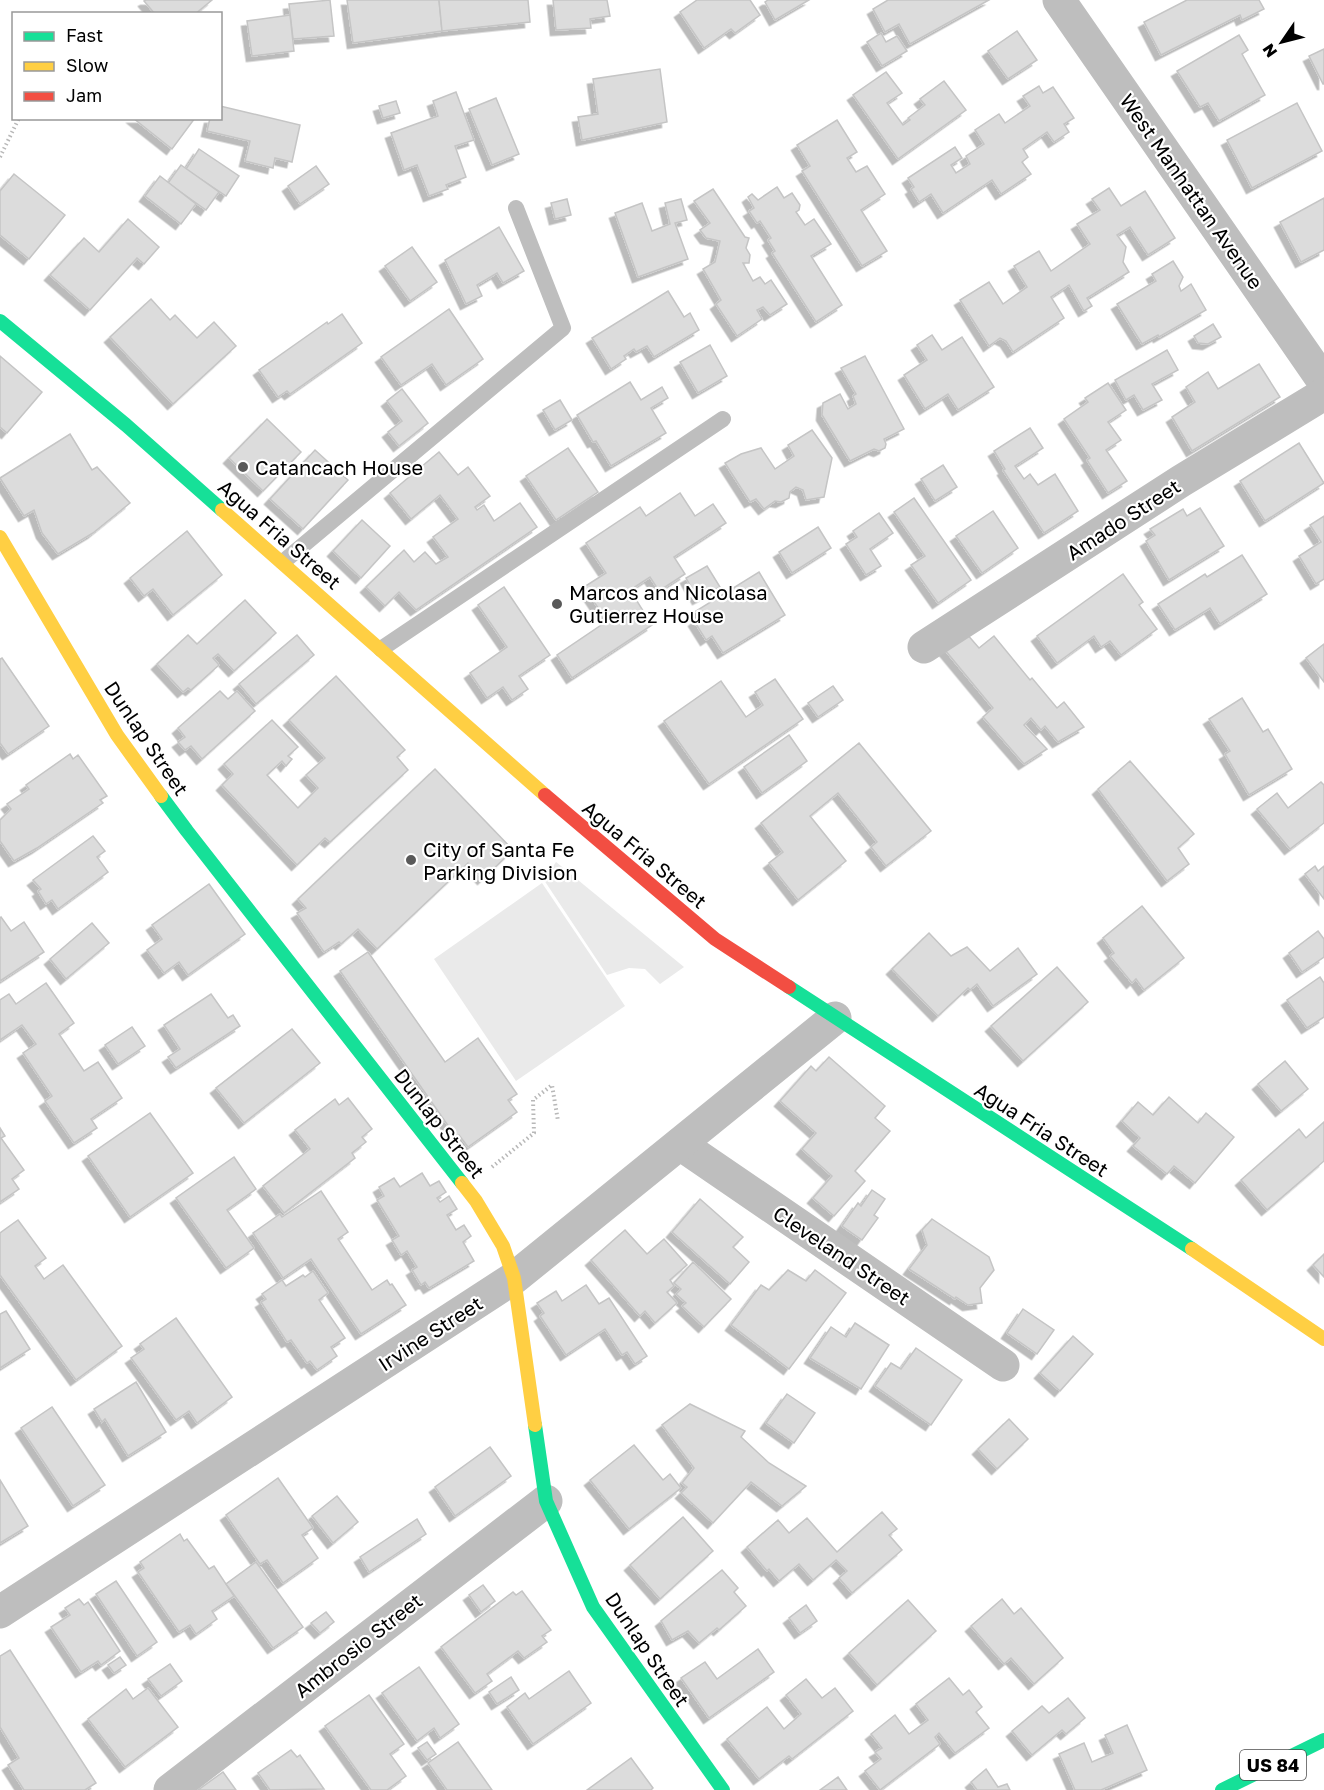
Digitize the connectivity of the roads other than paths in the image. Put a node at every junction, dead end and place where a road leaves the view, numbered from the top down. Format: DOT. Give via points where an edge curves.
graph roads {
  1 [pos="1059,0"];
  2 [pos="516,208"];
  3 [pos="0,321"];
  4 [pos="1324,382"];
  5 [pos="1324,394"];
  6 [pos="723,419"];
  7 [pos="0,537"];
  8 [pos="283,562"];
  9 [pos="924,647"];
  10 [pos="381,649"];
  11 [pos="835,1018"];
  12 [pos="680,1144"];
  13 [pos="514,1278"];
  14 [pos="1324,1339"];
  15 [pos="1003,1365"];
  16 [pos="546,1501"];
  17 [pos="0,1612"];
  18 [pos="1324,1740"];
  19 [pos="170,1790"];
  20 [pos="723,1790"];
  21 [pos="1222,1790"];
  1 -- 4 [label="street, West Manhattan Avenue"];
  2 -- 8 [label="lane" via="563,328"];
  3 -- 8 [label="main road, Agua Fria Street"];
  5 -- 9 [label="street, Amado Street" via="1180,481"];
  6 -- 10 [label="lane"];
  7 -- 13 [label="main road, Dunlap Street" via="117,735 187,831 476,1201 503,1246"];
  8 -- 10 [label="main road, Agua Fria Street"];
  10 -- 11 [label="main road, Agua Fria Street" via="715,939"];
  11 -- 12 [label="street, Irvine Street"];
  11 -- 14 [label="main road, Agua Fria Street"];
  12 -- 13 [label="street, Irvine Street"];
  12 -- 15 [label="street, Cleveland Street"];
  13 -- 16 [label="main road, Dunlap Street"];
  13 -- 17 [label="street, Irvine Street"];
  16 -- 19 [label="street, Ambrosio Street"];
  16 -- 20 [label="main road, Dunlap Street" via="593,1607"];
  18 -- 21 [label="main road, US 84"];
}
